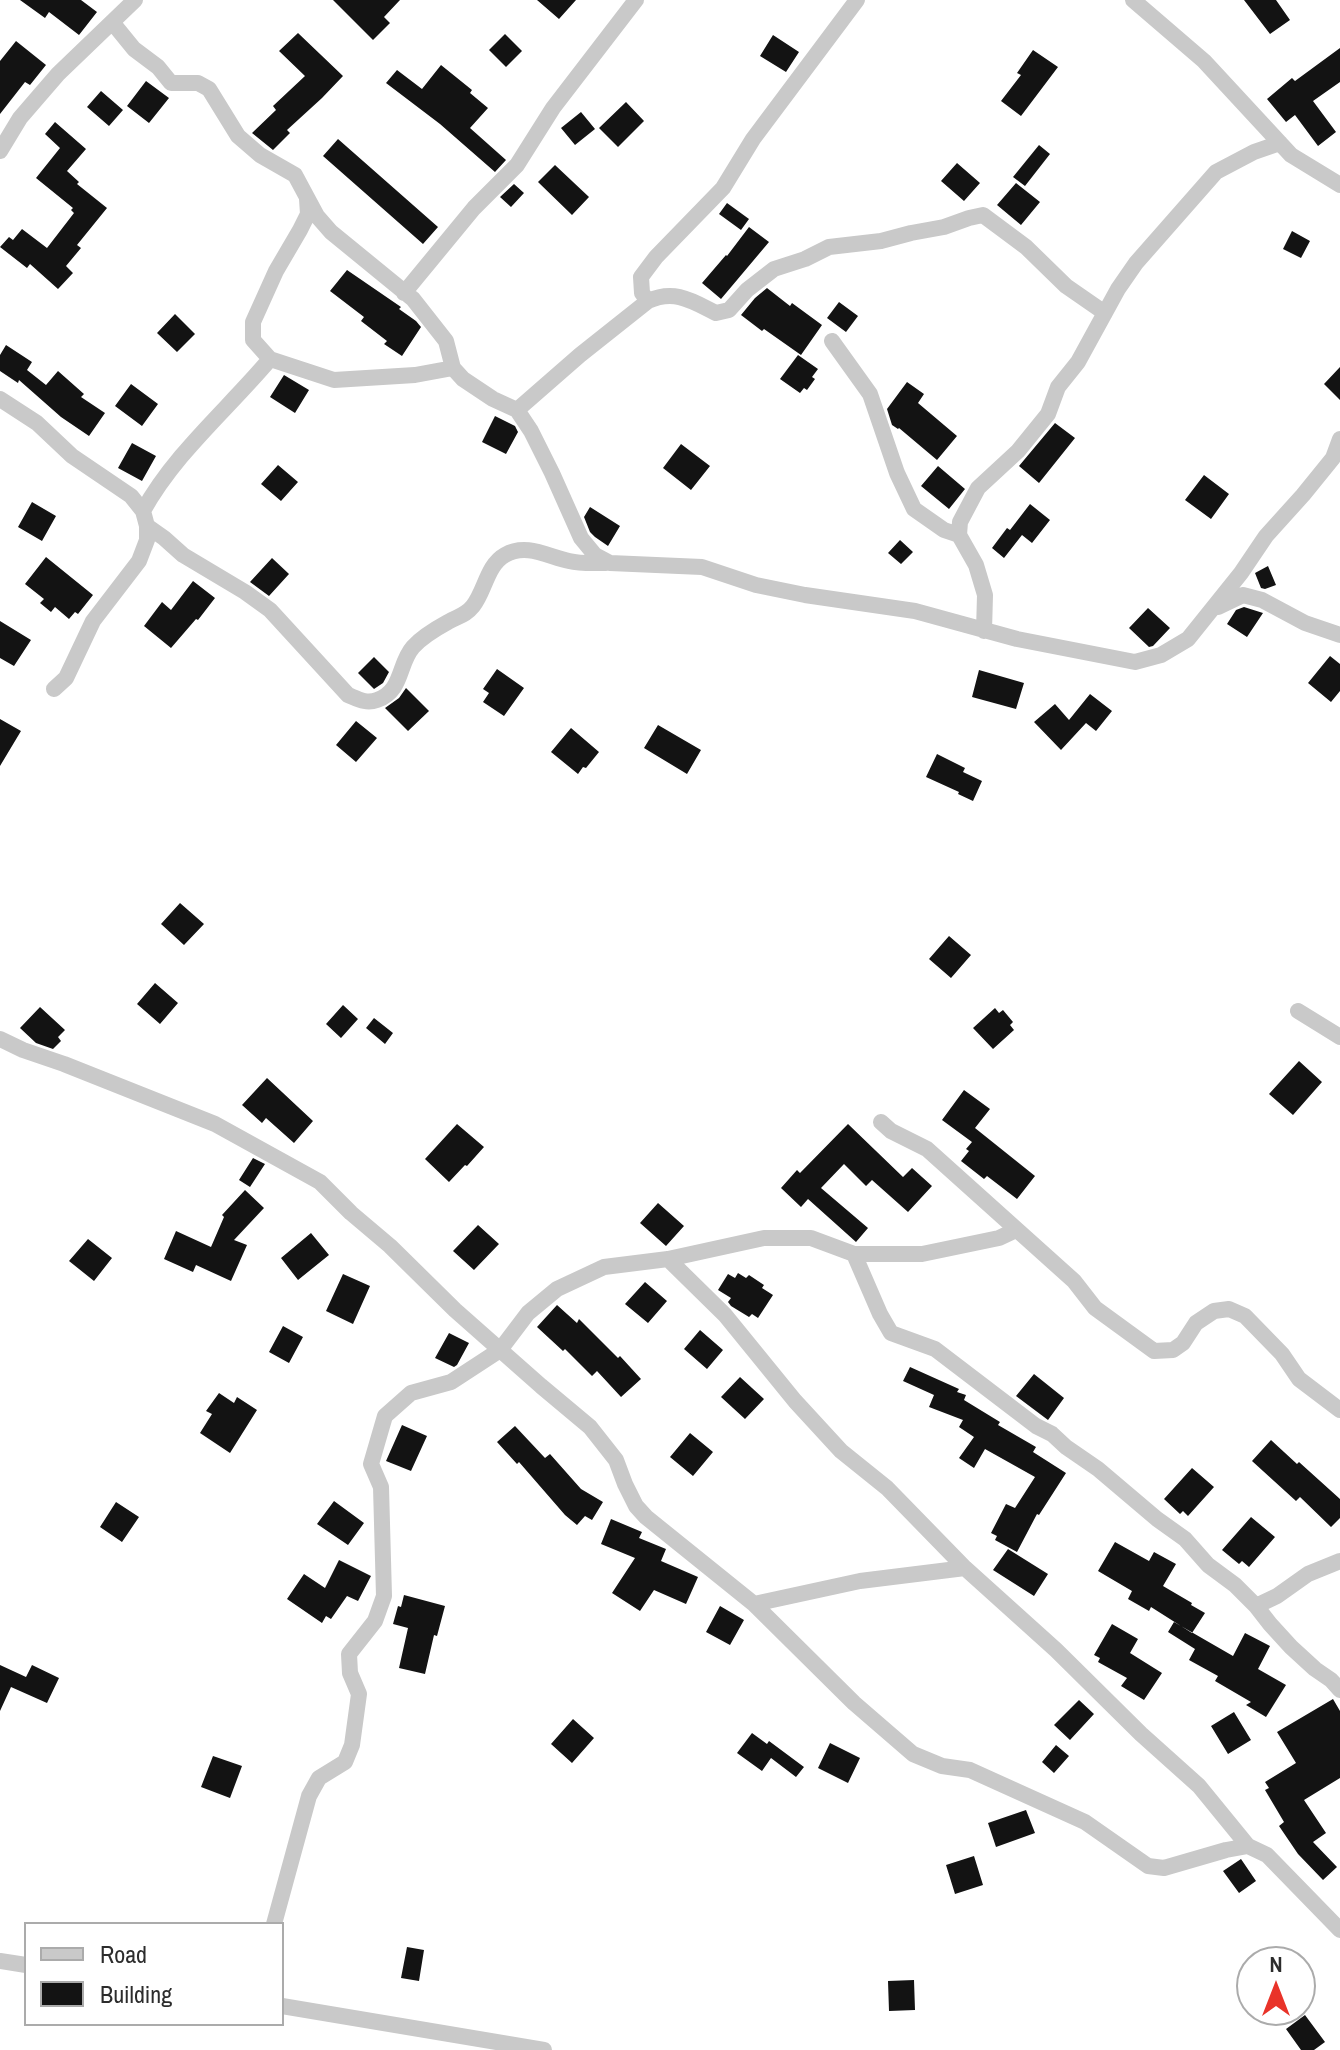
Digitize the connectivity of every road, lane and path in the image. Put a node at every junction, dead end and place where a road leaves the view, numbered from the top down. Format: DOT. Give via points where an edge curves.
graph roads {
  1 [pos="135,0"];
  2 [pos="636,0"];
  3 [pos="857,0"];
  4 [pos="1133,0"];
  5 [pos="112,22"];
  6 [pos="1280,143"];
  7 [pos="0,151"];
  8 [pos="1340,185"];
  9 [pos="307,194"];
  10 [pos="404,293"];
  11 [pos="648,301"];
  12 [pos="1105,313"];
  13 [pos="832,341"];
  14 [pos="270,359"];
  15 [pos="453,368"];
  16 [pos="0,399"];
  17 [pos="517,410"];
  18 [pos="1340,439"];
  19 [pos="145,519"];
  20 [pos="959,535"];
  21 [pos="610,563"];
  22 [pos="1213,610"];
  23 [pos="984,631"];
  24 [pos="1340,635"];
  25 [pos="54,689"];
  26 [pos="1298,1011"];
  27 [pos="1340,1037"];
  28 [pos="0,1039"];
  29 [pos="881,1122"];
  30 [pos="1016,1230"];
  31 [pos="854,1254"];
  32 [pos="668,1259"];
  33 [pos="500,1350"];
  34 [pos="1340,1410"];
  35 [pos="1340,1561"];
  36 [pos="965,1568"];
  37 [pos="754,1604"];
  38 [pos="1256,1606"];
  39 [pos="1340,1690"];
  40 [pos="1248,1846"];
  41 [pos="275,1922"];
  42 [pos="1340,1930"];
  43 [pos="0,1961"];
  44 [pos="24,1965"];
  45 [pos="284,2006"];
  46 [pos="544,2050"];
  1 -- 5 [label="street"];
  2 -- 10 [label="street" via="553,108 517,165"];
  3 -- 11 [label="street" via="753,139 723,188 641,277"];
  4 -- 6 [label="street" via="1204,61"];
  5 -- 7 [label="street" via="20,118"];
  5 -- 9 [label="street" via="171,83 198,83 209,89 238,136 295,175"];
  6 -- 8 [label="street"];
  6 -- 12 [label="street" via="1216,172 1136,263"];
  9 -- 10 [label="street" via="331,232"];
  9 -- 14 [label="street" via="308,214 253,322 253,340"];
  10 -- 15 [label="street" via="446,341"];
  11 -- 12 [label="street" via="675,296 716,313 729,310 774,269 829,247 881,241 983,215"];
  11 -- 17 [label="street"];
  12 -- 20 [label="street" via="1058,387 1048,414 978,488"];
  13 -- 20 [label="street" via="870,394 914,509"];
  14 -- 15 [label="street" via="334,380"];
  14 -- 19 [label="street" via="173,467 155,491"];
  15 -- 17 [label="street"];
  16 -- 19 [label="street" via="131,496"];
  17 -- 21 [label="street" via="581,538"];
  18 -- 22 [label="street" via="1333,458 1266,536"];
  19 -- 21 [label="street" via="183,555 270,610 348,695 364,702 389,691 415,644 466,615 503,555 524,548 572,562"];
  19 -- 25 [label="street" via="147,540 139,561 93,621 66,678"];
  20 -- 23 [label="street" via="985,595"];
  21 -- 23 [label="street" via="702,567 756,585 915,611"];
  22 -- 23 [label="street" via="1188,639 1135,662"];
  22 -- 24 [label="street" via="1243,595"];
  26 -- 27 [label="street"];
  28 -- 33 [label="street" via="215,1124 320,1182"];
  29 -- 30 [label="street" via="927,1149"];
  30 -- 31 [label="street" via="922,1254"];
  30 -- 34 [label="street" via="1074,1281 1095,1308 1154,1351 1173,1350 1196,1323 1214,1311 1229,1309 1245,1316 1299,1379"];
  31 -- 32 [label="street" via="811,1238 764,1238"];
  31 -- 38 [label="street" via="891,1333 935,1349 1052,1434 1185,1539"];
  32 -- 33 [label="street" via="604,1267 557,1289 528,1313"];
  32 -- 36 [label="street" via="725,1315 841,1451 887,1488"];
  33 -- 37 [label="street" via="605,1443 646,1517"];
  33 -- 41 [label="street" via="451,1382 411,1393 385,1416 371,1464 381,1487 384,1596 375,1621 349,1654 359,1694 352,1745 345,1762 319,1778 309,1796"];
  35 -- 38 [label="street"];
  36 -- 37 [label="street" via="860,1581"];
  36 -- 40 [label="street" via="1199,1786"];
  37 -- 40 [label="street" via="913,1754 970,1770 1085,1822 1148,1866 1164,1868"];
  38 -- 39 [label="street" via="1291,1647"];
  40 -- 42 [label="street" via="1267,1855"];
  43 -- 44 [label="street"];
  45 -- 46 [label="street"];
}
